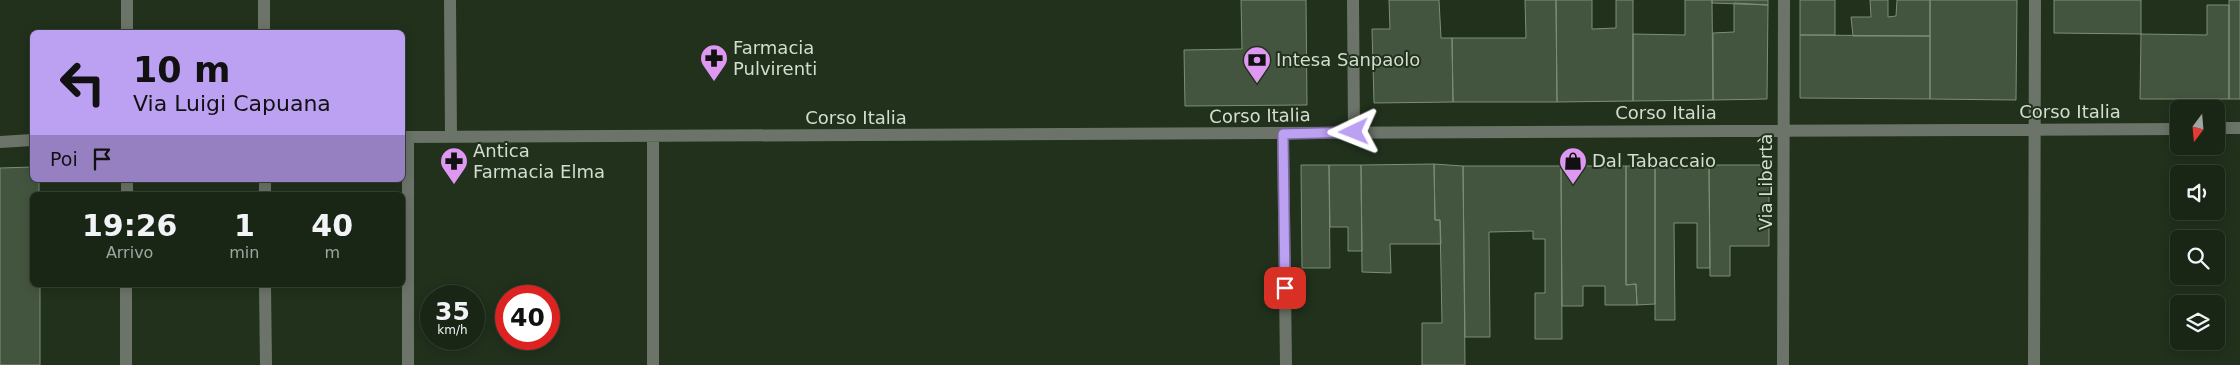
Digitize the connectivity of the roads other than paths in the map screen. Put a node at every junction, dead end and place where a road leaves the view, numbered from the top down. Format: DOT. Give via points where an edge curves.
graph roads {
  1 [pos="127,0"];
  2 [pos="264,0"];
  3 [pos="450,0"];
  4 [pos="1353,0"];
  5 [pos="1784,0"];
  6 [pos="2035,0"];
  7 [pos="127,30"];
  8 [pos="264,30"];
  9 [pos="2225,128"];
  10 [pos="2240,128"];
  11 [pos="2170,129"];
  12 [pos="2035,130"];
  13 [pos="1784,131"];
  14 [pos="1354,132"];
  15 [pos="1283,134"];
  16 [pos="653,136"];
  17 [pos="451,137"];
  18 [pos="406,138"];
  19 [pos="30,140"];
  20 [pos="0,142"];
  21 [pos="126,287"];
  22 [pos="265,287"];
  23 [pos="126,365"];
  24 [pos="266,365"];
  25 [pos="408,365"];
  26 [pos="653,365"];
  27 [pos="1286,365"];
  28 [pos="1783,365"];
  29 [pos="2034,365"];
  1 -- 7 [label="street"];
  2 -- 8 [label="street"];
  3 -- 17 [label="street"];
  4 -- 14 [label="street"];
  5 -- 13 [label="street, Via Libertà"];
  6 -- 12 [label="street"];
  9 -- 10 [label="street"];
  11 -- 12 [label="street, Corso Italia"];
  12 -- 13 [label="street, Corso Italia"];
  12 -- 29 [label="street"];
  13 -- 14 [label="street, Corso Italia"];
  13 -- 28 [label="street, Via Libertà"];
  14 -- 15 [label="street, Corso Italia"];
  15 -- 16 [label="street, Corso Italia"];
  15 -- 27 [label="street"];
  16 -- 17 [label="street, Corso Italia"];
  16 -- 26 [label="street"];
  17 -- 18 [label="street, Corso Italia"];
  18 -- 25 [label="street"];
  19 -- 20 [label="street"];
  21 -- 23 [label="street"];
  22 -- 24 [label="street"];
}
